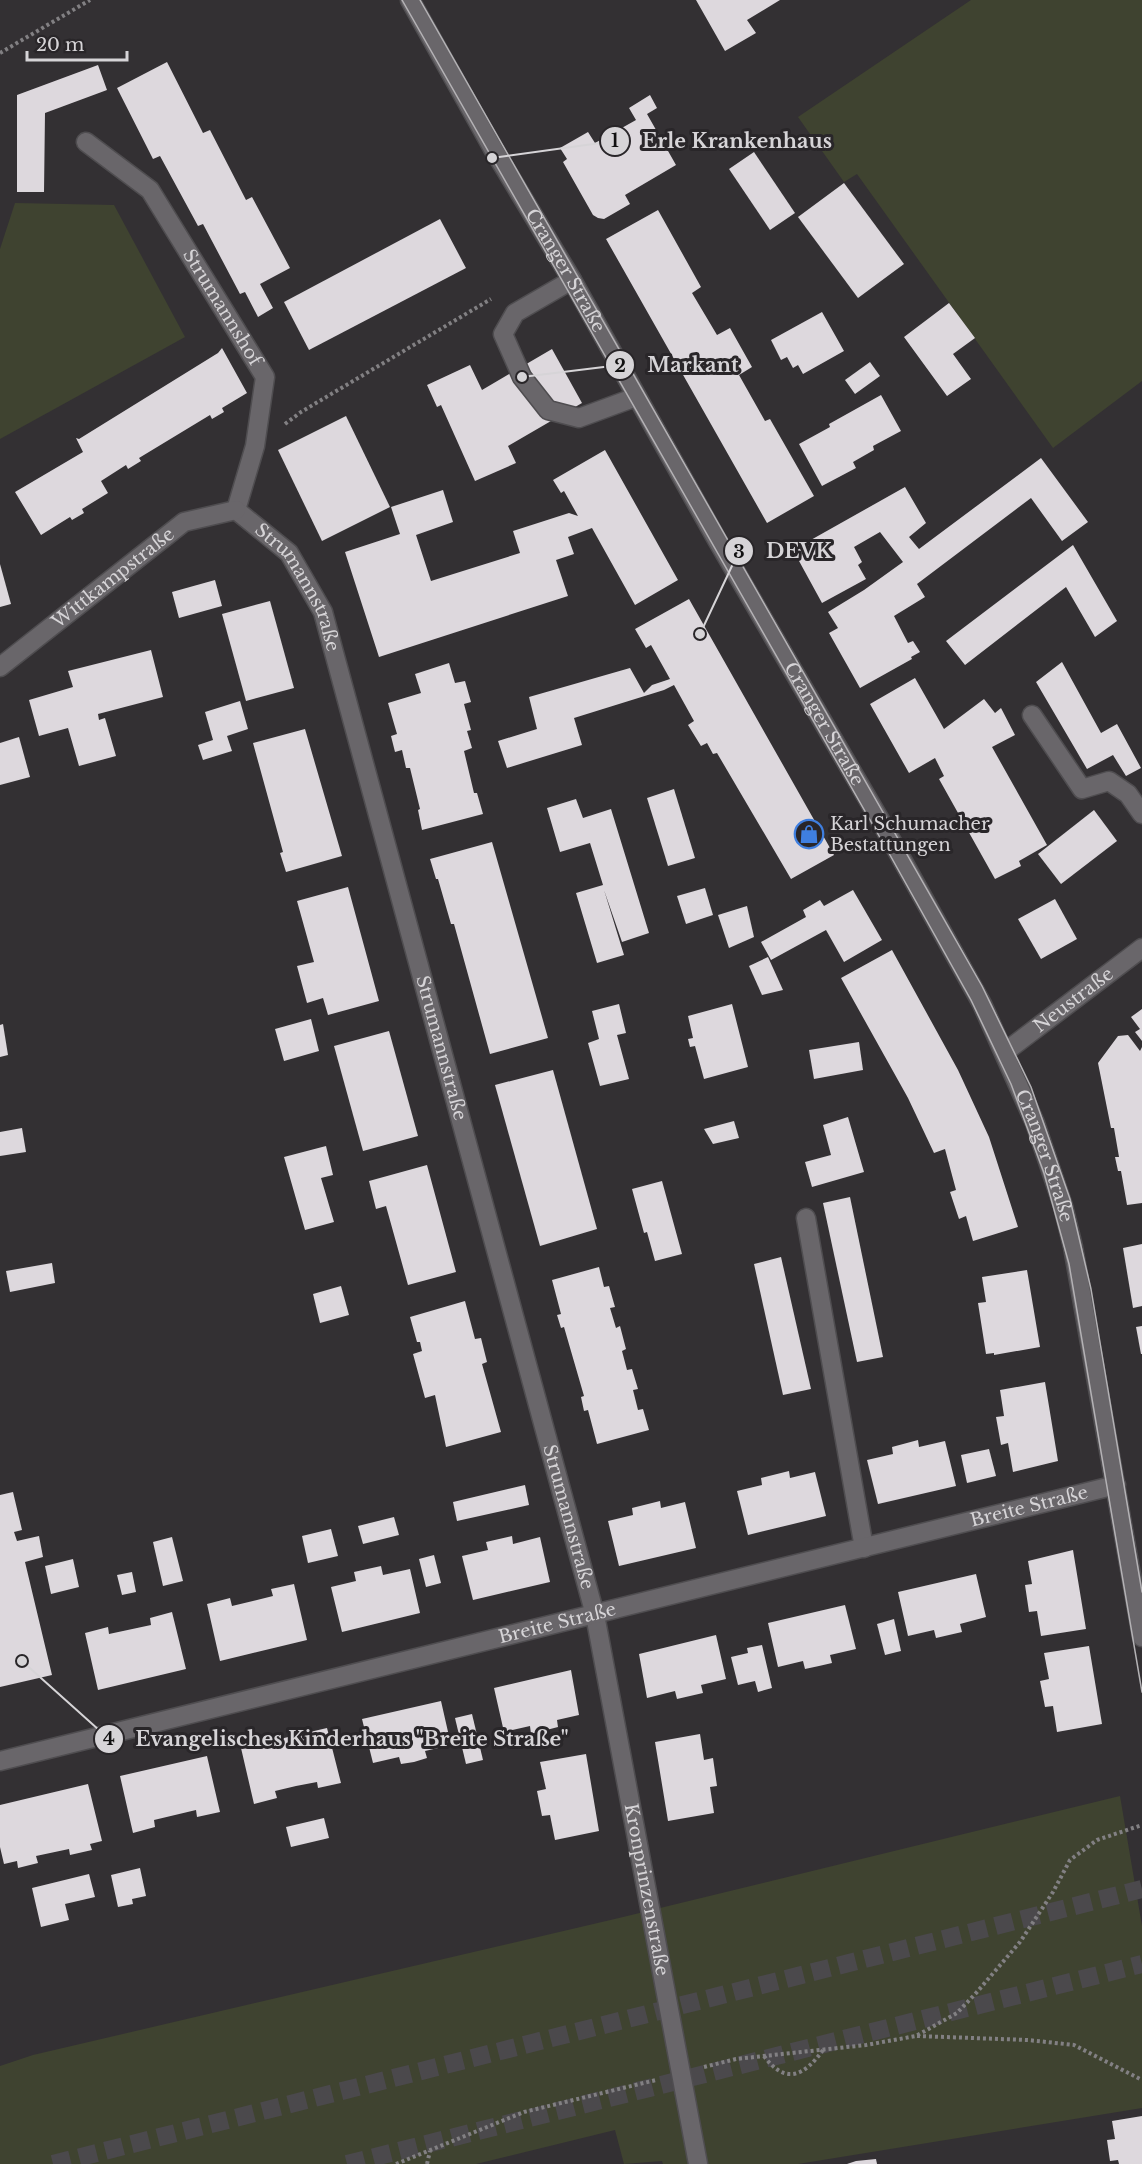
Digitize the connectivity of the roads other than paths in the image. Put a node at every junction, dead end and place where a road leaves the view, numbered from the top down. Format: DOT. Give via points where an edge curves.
graph roads {
  1 [pos="410,0"];
  2 [pos="86,142"];
  3 [pos="572,280"];
  4 [pos="636,397"];
  5 [pos="236,510"];
  6 [pos="0,667"];
  7 [pos="1032,715"];
  8 [pos="1142,814"];
  9 [pos="1142,948"];
  10 [pos="1005,1052"];
  11 [pos="806,1218"];
  12 [pos="1116,1485"];
  13 [pos="864,1548"];
  14 [pos="595,1615"];
  15 [pos="1142,1637"];
  16 [pos="0,1761"];
  17 [pos="698,2164"];
  1 -- 3 [label="street, Cranger Straße"];
  2 -- 5 [label="street, Strumannshof" via="150,190 265,377 255,446"];
  3 -- 4 [label="street, Cranger Straße"];
  3 -- 4 [label="street" via="515,313 503,334 522,377 548,410 579,418"];
  4 -- 10 [label="street, Cranger Straße" via="880,820"];
  5 -- 6 [label="street, Wittkampstraße" via="184,522"];
  5 -- 14 [label="street, Strumannstraße" via="289,553 323,612"];
  7 -- 8 [label="street" via="1082,789 1109,781 1128,794"];
  9 -- 10 [label="street, Neustraße"];
  10 -- 12 [label="street, Cranger Straße" via="1035,1124 1062,1206"];
  11 -- 13 [label="street"];
  12 -- 13 [label="street, Breite Straße"];
  12 -- 15 [label="street, Cranger Straße"];
  13 -- 14 [label="street, Breite Straße"];
  14 -- 16 [label="street, Breite Straße"];
  14 -- 17 [label="street, Kronprinzenstraße"];
}
